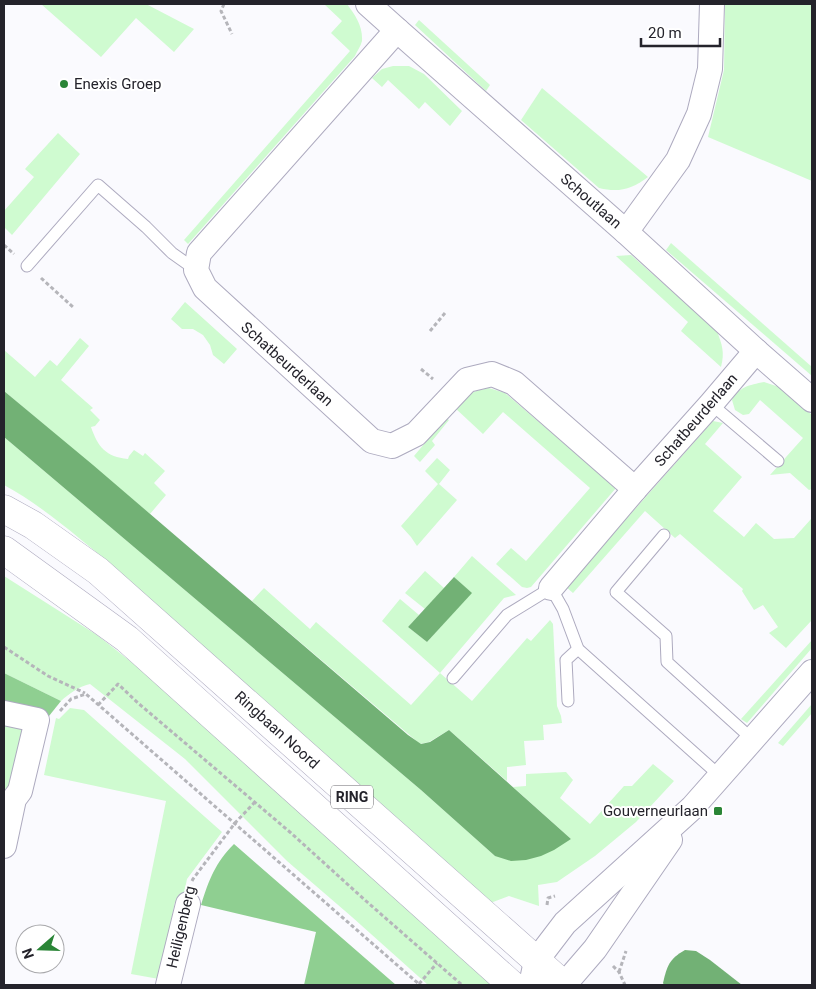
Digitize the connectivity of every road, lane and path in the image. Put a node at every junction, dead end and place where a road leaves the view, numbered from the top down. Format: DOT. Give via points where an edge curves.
graph roads {
  1 [pos="224,4"];
  2 [pos="368,4"];
  3 [pos="712,4"];
  4 [pos="397,30"];
  5 [pos="232,34"];
  6 [pos="626,232"];
  7 [pos="27,266"];
  8 [pos="196,270"];
  9 [pos="446,313"];
  10 [pos="430,331"];
  11 [pos="756,351"];
  12 [pos="812,400"];
  13 [pos="711,404"];
  14 [pos="778,461"];
  15 [pos="635,489"];
  16 [pos="4,509"];
  17 [pos="664,535"];
  18 [pos="4,550"];
  19 [pos="551,588"];
  20 [pos="4,647"];
  21 [pos="578,649"];
  22 [pos="812,672"];
  23 [pos="452,678"];
  24 [pos="86,694"];
  25 [pos="568,701"];
  26 [pos="98,705"];
  27 [pos="4,713"];
  28 [pos="37,720"];
  29 [pos="752,739"];
  30 [pos="720,776"];
  31 [pos="254,803"];
  32 [pos="692,808"];
  33 [pos="235,823"];
  34 [pos="4,846"];
  35 [pos="188,904"];
  36 [pos="437,963"];
  37 [pos="619,972"];
  38 [pos="533,973"];
  39 [pos="168,985"];
  40 [pos="420,985"];
  41 [pos="462,985"];
  42 [pos="512,985"];
  43 [pos="564,985"];
  44 [pos="625,985"];
  1 -- 5 [label="path" via="220,11"];
  2 -- 4 [label="street, Schoutlaan"];
  3 -- 6 [label="street" via="710,69 699,114 678,160"];
  4 -- 6 [label="street, Schoutlaan"];
  4 -- 8 [label="street" via="199,253"];
  6 -- 11 [label="street, Schoutlaan"];
  7 -- 8 [label="lane" via="98,185 172,253"];
  8 -- 15 [label="street, Schatbeurderlaan" via="205,288 372,441 392,446 416,434 467,380 492,374 514,383"];
  9 -- 10 [label="path"];
  11 -- 12 [label="street, Schoutlaan"];
  11 -- 13 [label="street, Schatbeurderlaan"];
  13 -- 14 [label="lane"];
  13 -- 15 [label="street, Schatbeurderlaan"];
  15 -- 19 [label="street, Schatbeurderlaan"];
  16 -- 38 [label="main road, Ringbaan Noord / RING" via="33,524 98,571"];
  17 -- 29 [label="lane" via="616,592 666,636 667,662"];
  18 -- 42 [label="main road, RING" via="127,639"];
  19 -- 21 [label="lane"];
  19 -- 23 [label="lane" via="507,614"];
  20 -- 24 [label="path" via="48,676"];
  21 -- 25 [label="lane" via="566,660"];
  21 -- 30 [label="lane"];
  22 -- 29 [label="street"];
  24 -- 26 [label="path"];
  24 -- 28 [label="path" via="71,699 53,717"];
  26 -- 31 [label="path" via="118,684"];
  26 -- 33 [label="path"];
  27 -- 28 [label="street"];
  28 -- 34 [label="street"];
  29 -- 30 [label="street"];
  30 -- 32 [label="street"];
  31 -- 33 [label="path, Heiligenberg"];
  31 -- 36 [label="path"];
  32 -- 38 [label="street" via="565,923"];
  32 -- 43 [label="street" via="595,950"];
  33 -- 35 [label="path, Heiligenberg" via="193,879"];
  33 -- 40 [label="path"];
  35 -- 39 [label="street, Heiligenberg"];
  36 -- 40 [label="path"];
  36 -- 41 [label="path"];
  37 -- 44 [label="path"];
  38 -- 43 [label="main road, Ringbaan Noord / RING"];
}
